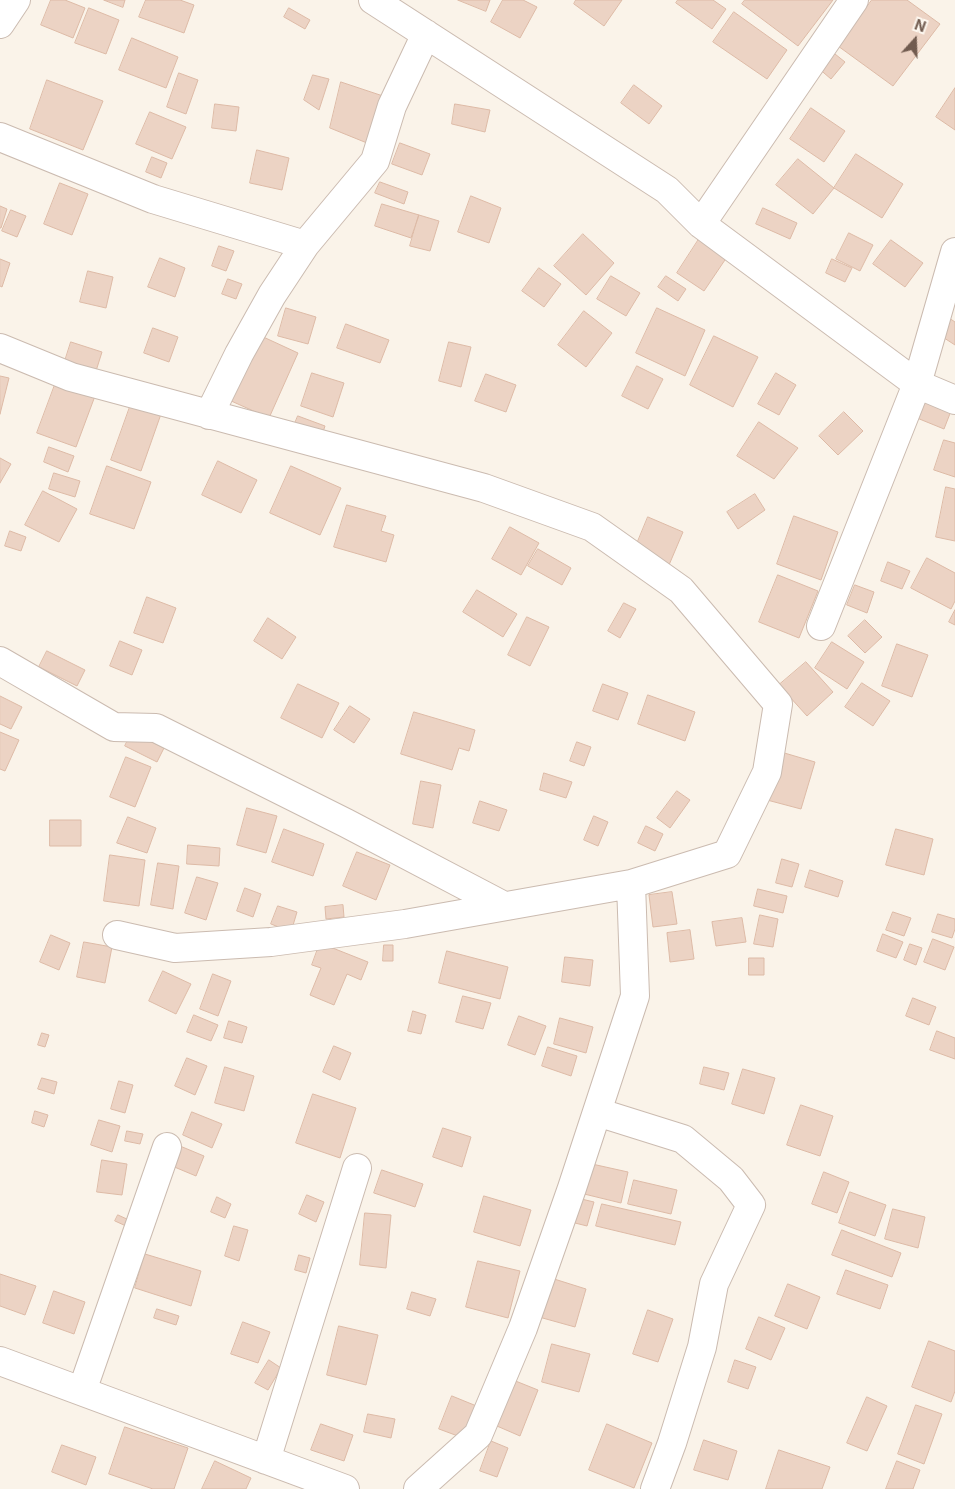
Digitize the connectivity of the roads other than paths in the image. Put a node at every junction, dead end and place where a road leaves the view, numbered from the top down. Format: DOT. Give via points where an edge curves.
graph roads {
  1 [pos="16,0"];
  2 [pos="374,0"];
  3 [pos="854,0"];
  4 [pos="0,24"];
  5 [pos="426,34"];
  6 [pos="0,137"];
  7 [pos="701,224"];
  8 [pos="305,245"];
  9 [pos="955,252"];
  10 [pos="0,348"];
  11 [pos="917,384"];
  12 [pos="955,400"];
  13 [pos="209,415"];
  14 [pos="821,626"];
  15 [pos="0,661"];
  16 [pos="631,884"];
  17 [pos="504,906"];
  18 [pos="117,935"];
  19 [pos="597,1112"];
  20 [pos="167,1147"];
  21 [pos="357,1168"];
  22 [pos="0,1361"];
  23 [pos="82,1392"];
  24 [pos="266,1460"];
  25 [pos="345,1489"];
  26 [pos="418,1489"];
  27 [pos="655,1489"];
  1 -- 4 [label="street"];
  2 -- 5 [label="street"];
  3 -- 7 [label="street"];
  5 -- 7 [label="street" via="667,190"];
  5 -- 8 [label="street" via="392,106 375,161"];
  6 -- 8 [label="street" via="153,199"];
  7 -- 11 [label="street"];
  8 -- 13 [label="street" via="272,295"];
  9 -- 11 [label="street"];
  10 -- 13 [label="street" via="71,377"];
  11 -- 12 [label="street"];
  11 -- 14 [label="street"];
  13 -- 16 [label="street" via="484,488 592,527 681,590 778,704 767,772 727,854"];
  15 -- 17 [label="street" via="114,727 156,728"];
  16 -- 17 [label="street"];
  16 -- 19 [label="street" via="635,996"];
  17 -- 18 [label="street" via="405,924 271,942 174,948"];
  19 -- 26 [label="street" via="524,1328 478,1434"];
  19 -- 27 [label="street" via="683,1139 731,1180 751,1205 714,1284 702,1347"];
  20 -- 23 [label="street"];
  21 -- 24 [label="street"];
  22 -- 23 [label="street"];
  23 -- 24 [label="street"];
  24 -- 25 [label="street"];
}
